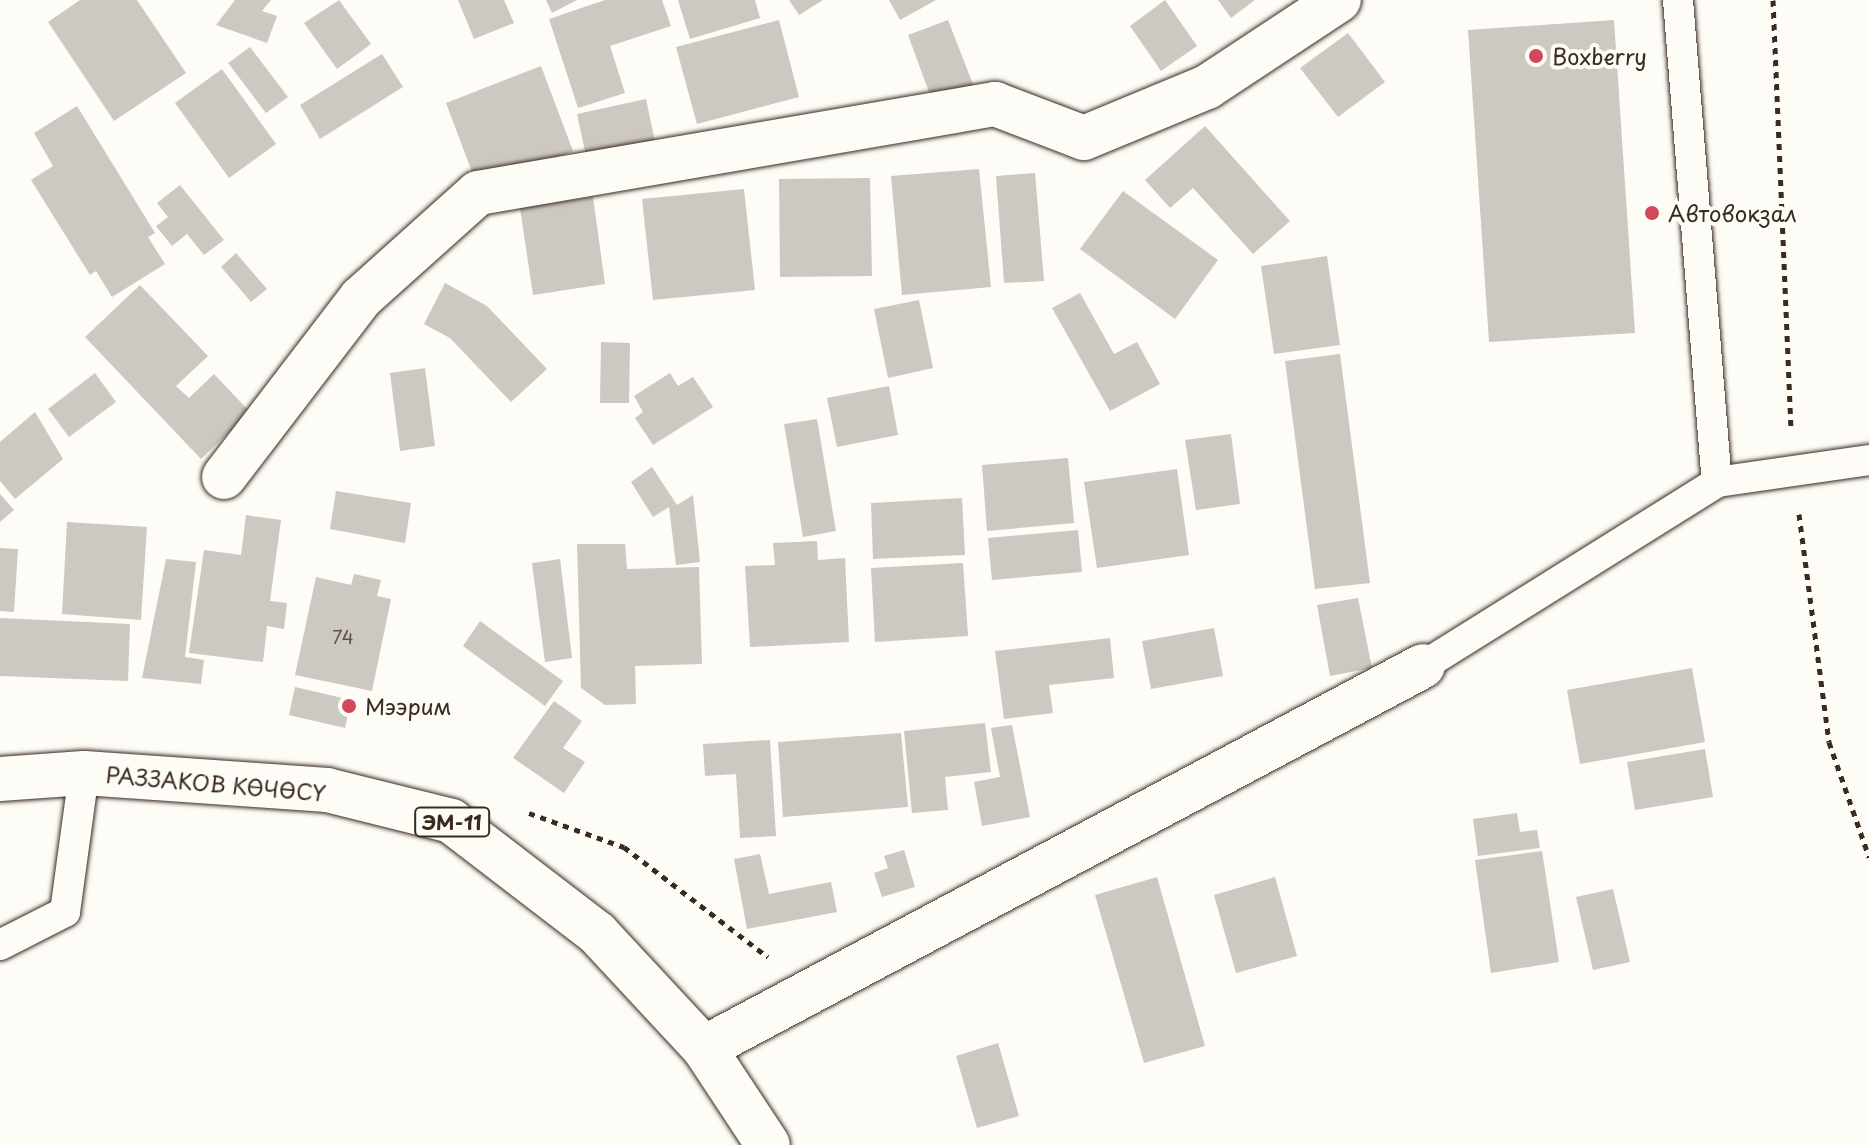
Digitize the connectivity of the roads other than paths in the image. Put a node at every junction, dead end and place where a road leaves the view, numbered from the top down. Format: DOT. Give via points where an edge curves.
graph roads {
  1 [pos="1339,0"];
  2 [pos="1678,0"];
  3 [pos="1869,460"];
  4 [pos="224,477"];
  5 [pos="1717,482"];
  6 [pos="1423,666"];
  7 [pos="84,773"];
  8 [pos="0,779"];
  9 [pos="0,945"];
  10 [pos="704,1048"];
  11 [pos="768,1145"];
  1 -- 4 [label="main road" via="1207,87 1084,138 995,104 478,193 361,298"];
  2 -- 5 [label="lane"];
  3 -- 5 [label="lane"];
  5 -- 6 [label="lane"];
  6 -- 10 [label="main road"];
  7 -- 8 [label="main road, РАЗЗАКОВ КӨЧӨСҮ / ЭМ-11"];
  7 -- 9 [label="lane" via="65,912"];
  7 -- 10 [label="main road, РАЗЗАКОВ КӨЧӨСҮ / ЭМ-11" via="327,790 451,821 597,933"];
  10 -- 11 [label="main road, РАЗЗАКОВ КӨЧӨСҮ / ЭМ-11"];
}
